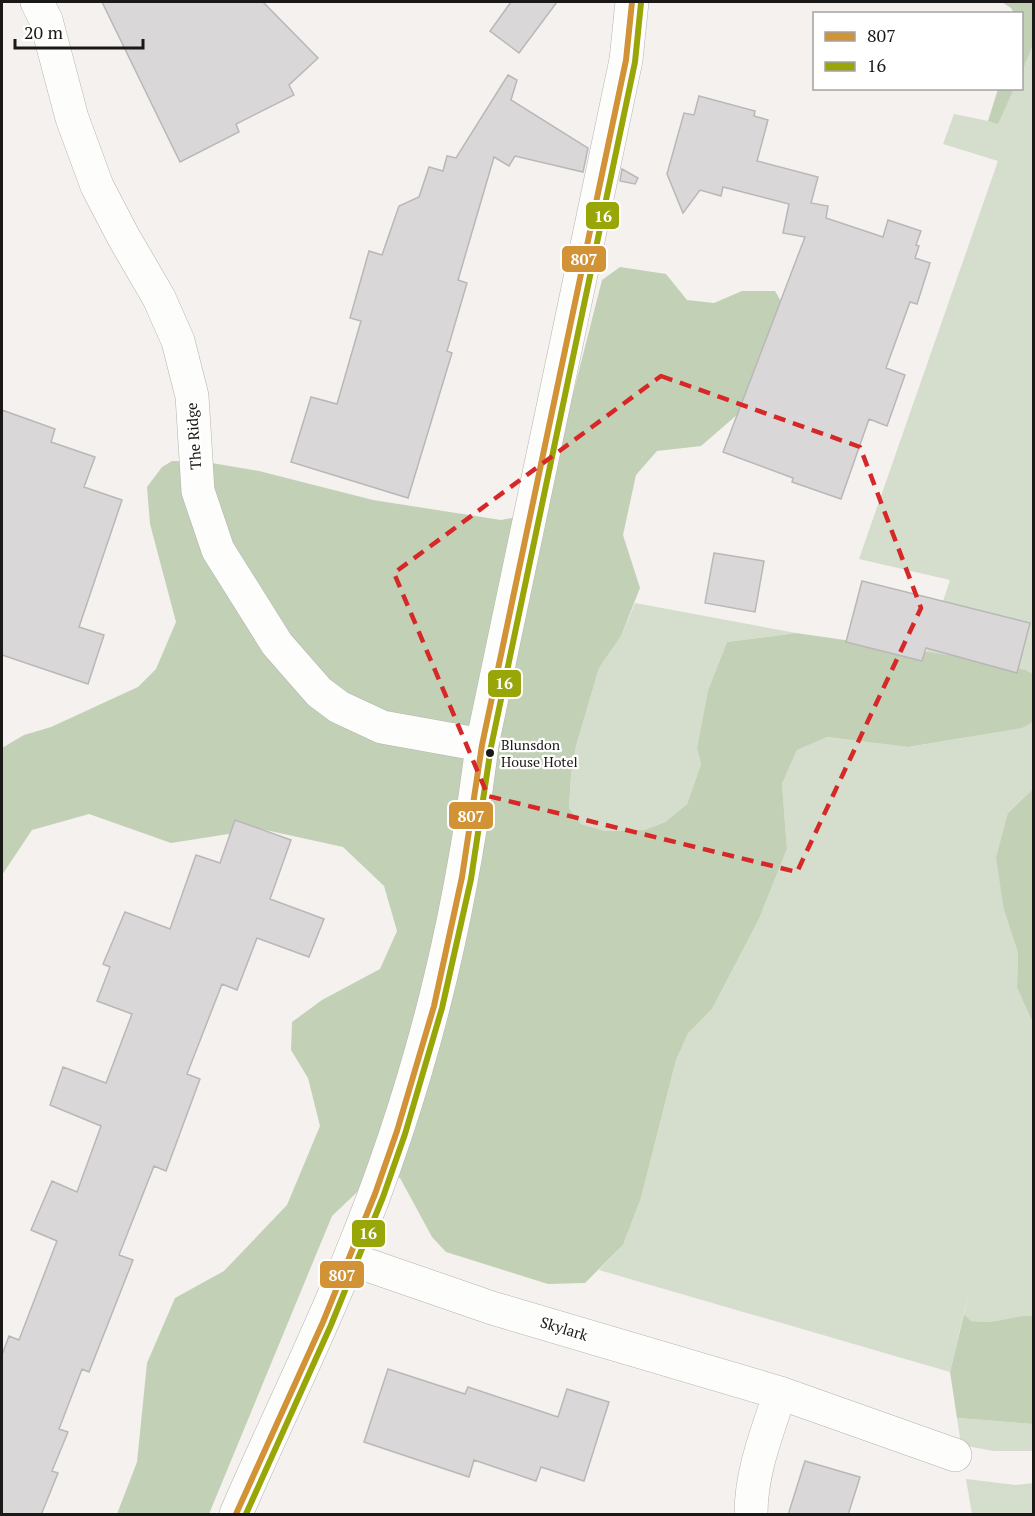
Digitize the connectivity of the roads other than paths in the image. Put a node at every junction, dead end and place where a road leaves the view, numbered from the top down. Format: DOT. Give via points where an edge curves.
graph roads {
  1 [pos="37,2"];
  2 [pos="632,2"];
  3 [pos="482,744"];
  4 [pos="350,1259"];
  5 [pos="780,1393"];
  6 [pos="955,1455"];
  7 [pos="236,1515"];
  8 [pos="751,1515"];
  1 -- 3 [label="street, The Ridge" via="97,186 159,298 178,341 192,396 198,491 218,550 278,644 319,692 339,707 382,727"];
  2 -- 3 [label="street" via="626,60"];
  3 -- 4 [label="street" via="472,824 443,973 399,1125"];
  4 -- 5 [label="street, Skylark" via="492,1308"];
  4 -- 7 [label="street"];
  5 -- 6 [label="street, Skylark"];
  5 -- 8 [label="street" via="753,1481"];
}
